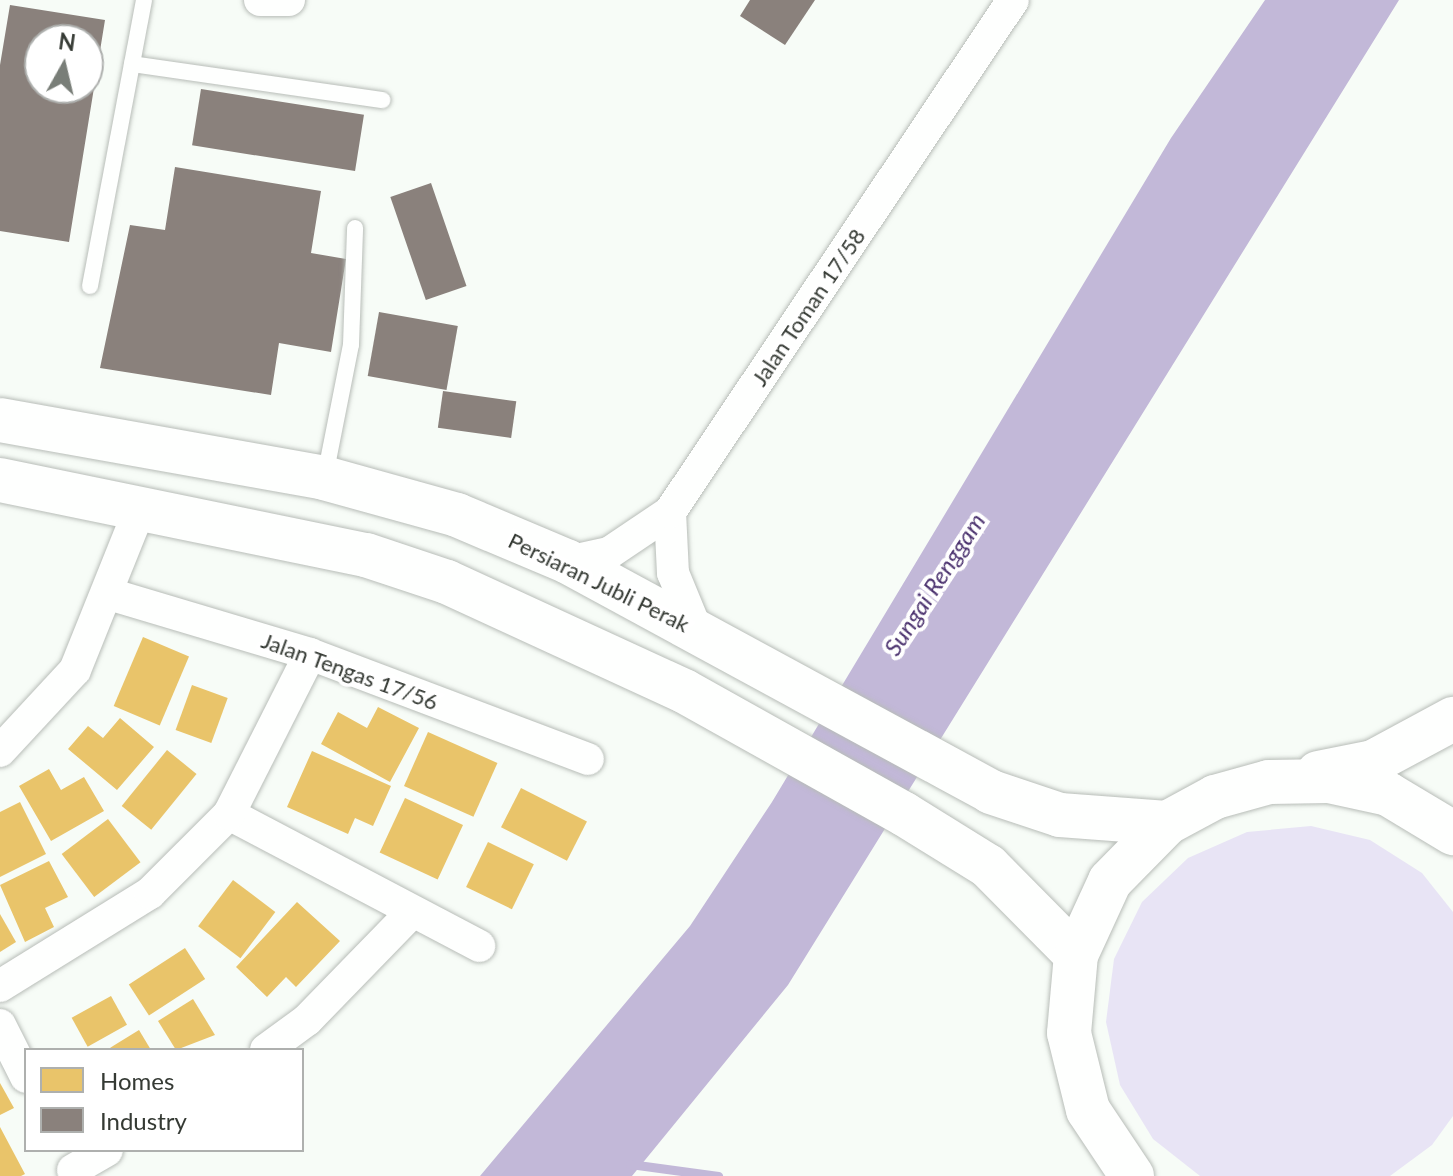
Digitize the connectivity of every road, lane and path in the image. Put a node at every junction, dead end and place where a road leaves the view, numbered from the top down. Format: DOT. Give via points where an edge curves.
graph roads {
  1 [pos="144,0"];
  2 [pos="260,0"];
  3 [pos="289,0"];
  4 [pos="1013,0"];
  5 [pos="132,64"];
  6 [pos="382,100"];
  7 [pos="355,228"];
  8 [pos="90,286"];
  9 [pos="0,420"];
  10 [pos="324,478"];
  11 [pos="0,480"];
  12 [pos="141,506"];
  13 [pos="670,512"];
  14 [pos="568,562"];
  15 [pos="109,594"];
  16 [pos="713,640"];
  17 [pos="310,654"];
  18 [pos="1453,719"];
  19 [pos="0,751"];
  20 [pos="588,759"];
  21 [pos="1269,782"];
  22 [pos="229,814"];
  23 [pos="1167,823"];
  24 [pos="1453,833"];
  25 [pos="411,913"];
  26 [pos="479,946"];
  27 [pos="1076,955"];
  28 [pos="0,986"];
  29 [pos="0,1025"];
  30 [pos="269,1048"];
  31 [pos="24,1073"];
  32 [pos="102,1152"];
  33 [pos="70,1165"];
  34 [pos="1132,1176"];
  1 -- 5 [label="lane"];
  2 -- 3 [label="street"];
  4 -- 13 [label="street, Jalan Toman 17/58"];
  5 -- 6 [label="lane"];
  5 -- 8 [label="lane"];
  7 -- 10 [label="lane" via="351,345"];
  9 -- 10 [label="main road, Persiaran Jubli Perak"];
  10 -- 14 [label="main road, Persiaran Jubli Perak" via="457,515"];
  11 -- 12 [label="main road"];
  12 -- 15 [label="street"];
  12 -- 27 [label="main road" via="366,555 447,582 684,691 988,866"];
  13 -- 14 [label="street" via="609,553"];
  13 -- 16 [label="street" via="673,573"];
  14 -- 16 [label="main road, Persiaran Jubli Perak"];
  15 -- 17 [label="street, Jalan Tengas 17/56"];
  15 -- 19 [label="street" via="75,670"];
  16 -- 23 [label="main road, Persiaran Jubli Perak" via="927,761 1060,815"];
  17 -- 20 [label="street, Jalan Tengas 17/56"];
  17 -- 22 [label="street"];
  18 -- 21 [label="main road" via="1373,762"];
  21 -- 23 [label="main road" via="1215,797"];
  21 -- 24 [label="main road" via="1329,781 1388,794"];
  22 -- 25 [label="street"];
  22 -- 28 [label="street" via="150,893"];
  23 -- 27 [label="main road" via="1110,881"];
  25 -- 26 [label="street"];
  25 -- 30 [label="street" via="307,1020"];
  27 -- 34 [label="main road" via="1073,1049 1088,1110"];
  29 -- 31 [label="street"];
  32 -- 33 [label="street"];
}
